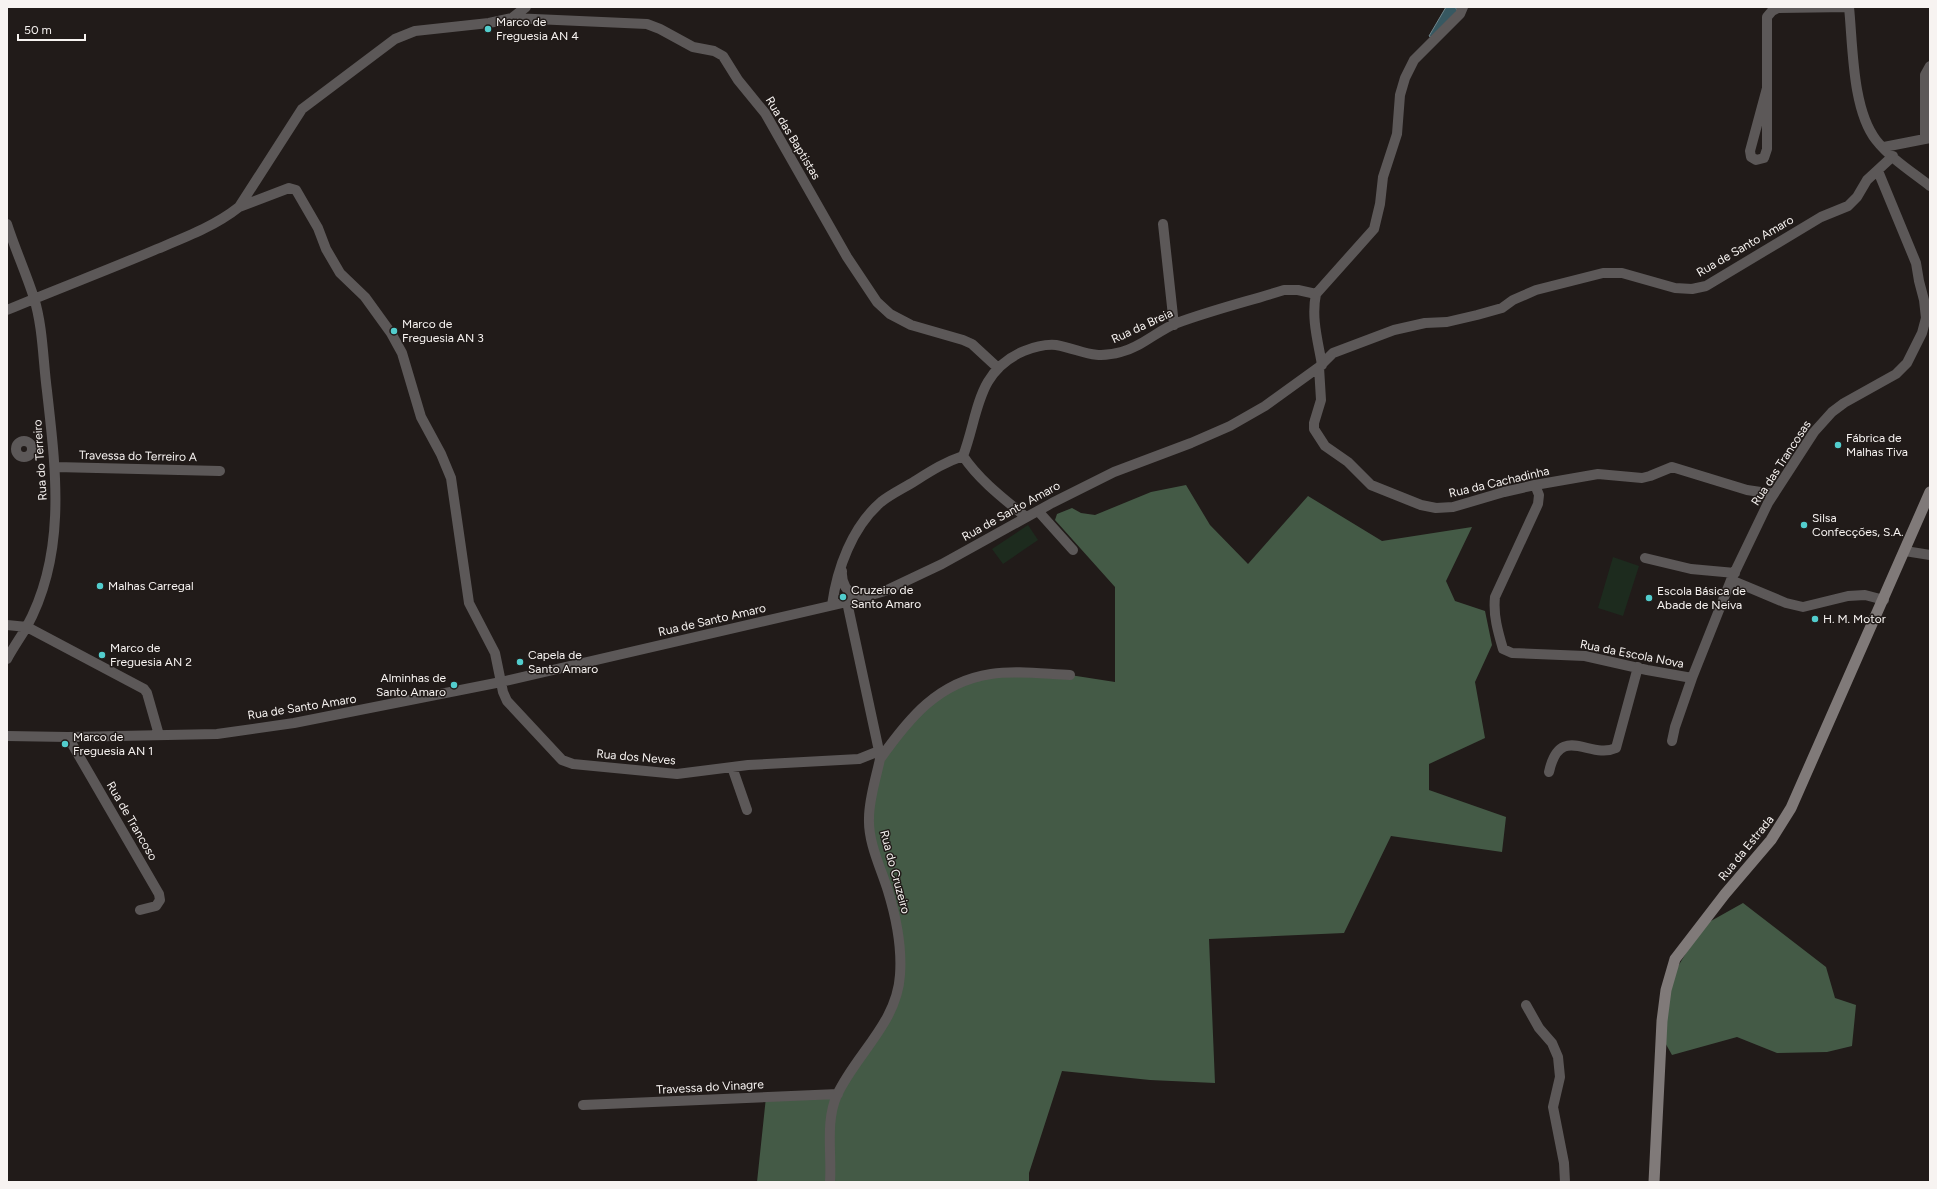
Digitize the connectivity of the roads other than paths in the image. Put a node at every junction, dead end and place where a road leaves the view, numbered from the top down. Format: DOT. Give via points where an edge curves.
graph roads {
  1 [pos="526,7"];
  2 [pos="1463,7"];
  3 [pos="1849,7"];
  4 [pos="512,18"];
  5 [pos="1930,66"];
  6 [pos="1766,88"];
  7 [pos="1927,138"];
  8 [pos="1884,147"];
  9 [pos="1893,156"];
  10 [pos="1878,171"];
  11 [pos="1930,186"];
  12 [pos="239,207"];
  13 [pos="7,224"];
  14 [pos="1163,224"];
  15 [pos="12,253"];
  16 [pos="1316,294"];
  17 [pos="34,299"];
  18 [pos="7,310"];
  19 [pos="1174,325"];
  20 [pos="1320,366"];
  21 [pos="998,368"];
  22 [pos="963,456"];
  23 [pos="56,467"];
  24 [pos="220,471"];
  25 [pos="1535,485"];
  26 [pos="1930,492"];
  27 [pos="1774,494"];
  28 [pos="1038,510"];
  29 [pos="1026,517"];
  30 [pos="1073,550"];
  31 [pos="1905,550"];
  32 [pos="1930,555"];
  33 [pos="1645,558"];
  34 [pos="843,563"];
  35 [pos="1733,576"];
  36 [pos="1884,600"];
  37 [pos="852,601"];
  38 [pos="832,605"];
  39 [pos="7,625"];
  40 [pos="27,627"];
  41 [pos="7,659"];
  42 [pos="1638,668"];
  43 [pos="1070,675"];
  44 [pos="1692,678"];
  45 [pos="501,682"];
  46 [pos="159,735"];
  47 [pos="7,736"];
  48 [pos="68,737"];
  49 [pos="1672,741"];
  50 [pos="879,755"];
  51 [pos="732,767"];
  52 [pos="1549,772"];
  53 [pos="747,810"];
  54 [pos="140,910"];
  55 [pos="1526,1005"];
  56 [pos="838,1094"];
  57 [pos="584,1105"];
  58 [pos="830,1182"];
  59 [pos="1565,1182"];
  60 [pos="1654,1182"];
  1 -- 4 [label="street"];
  2 -- 16 [label="street" via="1460,14 1414,60 1405,78 1400,95 1397,134 1383,176 1374,229"];
  3 -- 6 [label="street" via="1778,8 1772,11 1767,17"];
  3 -- 8 [label="street" via="1862,114 1877,141"];
  4 -- 12 [label="street" via="415,31 395,39 302,109"];
  4 -- 21 [label="street, Rua das Baptistas" via="647,24 694,47 714,51 723,56 738,80 765,113 847,257 876,302 890,314 911,325 972,344"];
  5 -- 7 [label="street" via="1925,75"];
  6 -- 6 [label="street" via="1767,149 1764,158 1756,160 1751,157 1750,151"];
  7 -- 8 [label="street"];
  8 -- 9 [label="street"];
  9 -- 10 [label="street, Rua de Santo Amaro"];
  9 -- 11 [label="street"];
  10 -- 20 [label="street, Rua de Santo Amaro" via="1848,206 1821,217 1706,286 1692,289 1675,288 1622,274 1603,273 1536,290 1502,308 1447,322 1425,323 1394,330 1333,353"];
  10 -- 27 [label="street, Rua das Trancosas" via="1916,263 1926,318 1922,332 1907,363 1896,374 1832,412 1814,432"];
  12 -- 17 [label="street" via="227,217 196,232"];
  12 -- 45 [label="street, Rua dos Neves" via="289,188 296,190 340,272 365,298 391,333 402,353 421,417 451,478 469,603 495,653"];
  13 -- 15 [label="street, Rua do Terreiro"];
  14 -- 19 [label="street"];
  15 -- 17 [label="street, Rua do Terreiro"];
  16 -- 19 [label="street, Rua da Breia" via="1284,290"];
  16 -- 20 [label="street, Rua da Cachadinha" via="1314,323"];
  17 -- 18 [label="street"];
  17 -- 23 [label="street, Rua do Terreiro"];
  19 -- 21 [label="street, Rua da Breia" via="1122,352 1101,356 1054,345 1035,347 1016,354"];
  20 -- 25 [label="street, Rua da Cachadinha" via="1320,400 1314,429 1326,446 1348,462 1371,485 1421,505 1436,508 1453,507"];
  20 -- 28 [label="street, Rua de Santo Amaro" via="1266,406 1230,426 1114,472"];
  21 -- 22 [label="street, Rua da Breia" via="985,386"];
  22 -- 29 [label="street" via="1003,498"];
  22 -- 34 [label="street" via="945,462 881,502 854,536"];
  23 -- 24 [label="street, Travessa do Terreiro A"];
  23 -- 40 [label="street, Rua do Terreiro" via="54,540 47,574"];
  25 -- 27 [label="street, Rua da Cachadinha" via="1598,474 1642,478 1672,467 1747,490"];
  25 -- 42 [label="street, Rua da Escola Nova" via="1539,495 1538,504 1495,597 1496,623 1503,649 1512,653 1585,656"];
  26 -- 31 [label="main road, Rua da Estrada"];
  27 -- 35 [label="street, Rua das Trancosas"];
  28 -- 29 [label="street, Rua de Santo Amaro"];
  28 -- 30 [label="street"];
  29 -- 37 [label="street, Rua de Santo Amaro" via="915,577 885,591"];
  31 -- 32 [label="street"];
  31 -- 36 [label="main road, Rua da Estrada"];
  33 -- 35 [label="street"];
  34 -- 37 [label="street" via="843,584"];
  34 -- 38 [label="street"];
  35 -- 36 [label="street" via="1786,602 1803,607 1848,596 1865,595"];
  35 -- 44 [label="street, Rua das Trancosas"];
  36 -- 60 [label="main road, Rua da Estrada" via="1788,814 1771,840 1720,900 1675,959 1666,990 1662,1021"];
  37 -- 38 [label="street, Rua de Santo Amaro"];
  37 -- 50 [label="street, Rua do Cruzeiro"];
  38 -- 45 [label="street, Rua de Santo Amaro"];
  39 -- 40 [label="street"];
  40 -- 41 [label="street, Rua do Terreiro"];
  40 -- 46 [label="street" via="144,690"];
  42 -- 44 [label="street, Rua da Escola Nova"];
  42 -- 52 [label="street" via="1616,748 1610,751 1586,746 1566,746 1557,751 1551,761"];
  43 -- 50 [label="street" via="991,674 960,682 933,698 908,720"];
  44 -- 49 [label="street, Rua das Trancosas"];
  45 -- 46 [label="street, Rua de Santo Amaro" via="294,723 217,734"];
  45 -- 51 [label="street, Rua dos Neves" via="507,701 562,760 573,764 677,774"];
  46 -- 48 [label="street, Rua de Santo Amaro"];
  47 -- 48 [label="street, Rua de Santo Amaro"];
  48 -- 54 [label="street, Rua de Trancoso" via="159,894 160,900 156,906"];
  50 -- 51 [label="street, Rua dos Neves" via="859,759"];
  50 -- 56 [label="street, Rua do Cruzeiro" via="868,819 872,845 889,893 899,941 900,975 891,1012"];
  51 -- 53 [label="street"];
  55 -- 59 [label="street" via="1539,1028 1552,1043 1558,1057 1560,1077 1554,1107"];
  56 -- 57 [label="street, Travessa do Vinagre"];
  56 -- 58 [label="street, Rua do Cruzeiro" via="829,1134"];
}
